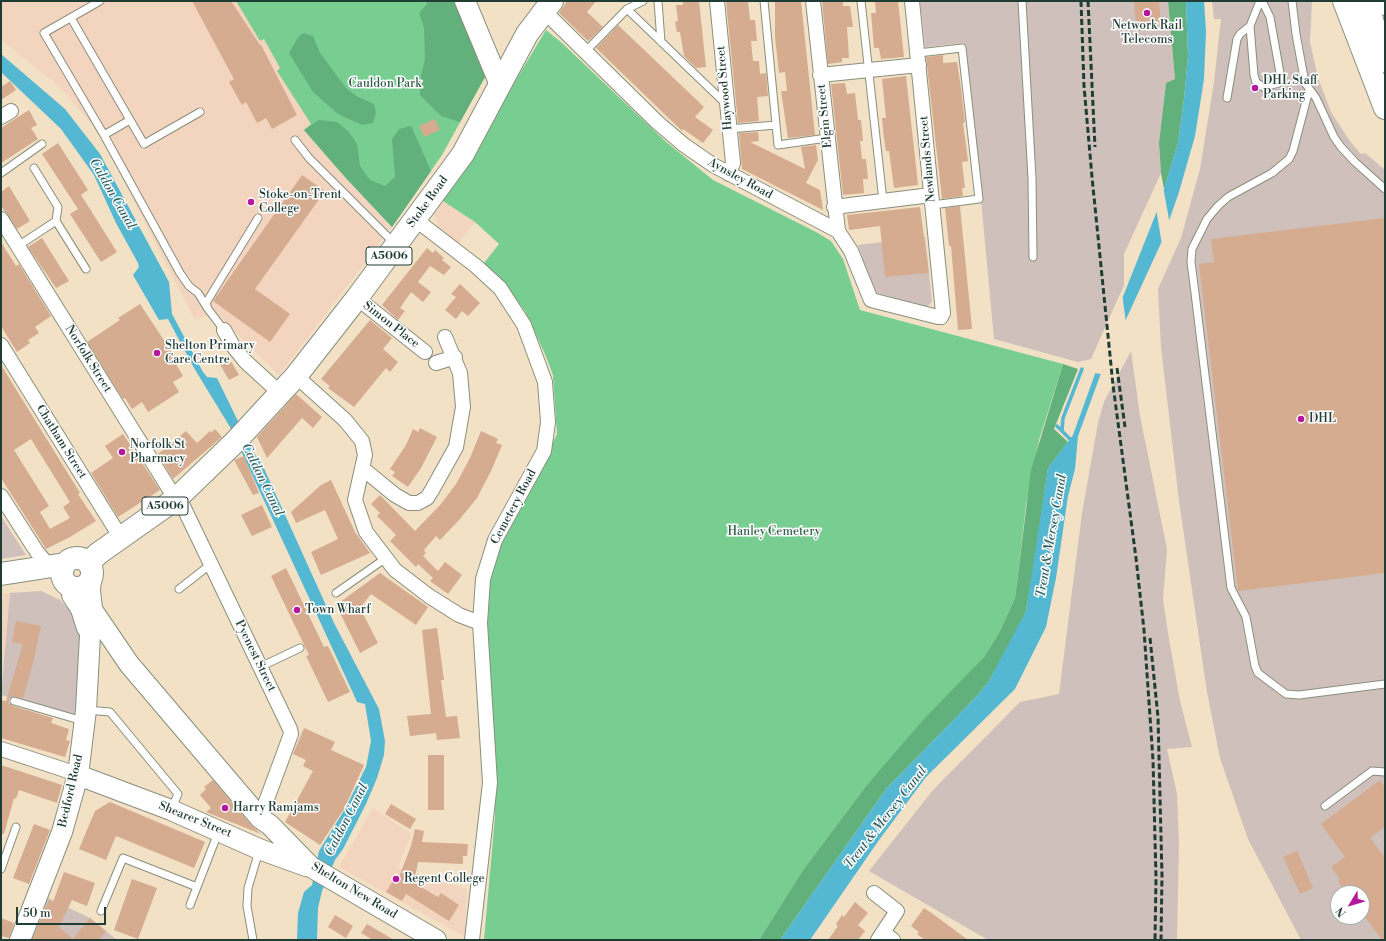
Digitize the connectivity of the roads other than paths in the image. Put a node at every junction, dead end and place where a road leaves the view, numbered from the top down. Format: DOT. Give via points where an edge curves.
graph roads {
  1 [pos="100,1"];
  2 [pos="465,1"];
  3 [pos="643,1"];
  4 [pos="658,1"];
  5 [pos="717,1"];
  6 [pos="764,1"];
  7 [pos="814,1"];
  8 [pos="861,1"];
  9 [pos="912,1"];
  10 [pos="1022,1"];
  11 [pos="1261,1"];
  12 [pos="1292,1"];
  13 [pos="1344,1"];
  14 [pos="1366,1"];
  15 [pos="548,6"];
  16 [pos="627,9"];
  17 [pos="71,18"];
  18 [pos="1250,26"];
  19 [pos="661,42"];
  20 [pos="483,45"];
  21 [pos="586,51"];
  22 [pos="918,59"];
  23 [pos="1385,61"];
  24 [pos="511,65"];
  25 [pos="868,70"];
  26 [pos="820,75"];
  27 [pos="500,85"];
  28 [pos="1309,90"];
  29 [pos="1227,98"];
  30 [pos="727,104"];
  31 [pos="1385,108"];
  32 [pos="200,112"];
  33 [pos="130,120"];
  34 [pos="776,125"];
  35 [pos="729,129"];
  36 [pos="104,134"];
  37 [pos="827,138"];
  38 [pos="295,140"];
  39 [pos="42,144"];
  40 [pos="34,168"];
  41 [pos="1,173"];
  42 [pos="729,174"];
  43 [pos="1385,189"];
  44 [pos="931,200"];
  45 [pos="883,201"];
  46 [pos="834,207"];
  47 [pos="258,218"];
  48 [pos="416,220"];
  49 [pos="56,221"];
  50 [pos="2,222"];
  51 [pos="838,231"];
  52 [pos="18,246"];
  53 [pos="396,246"];
  54 [pos="1033,257"];
  55 [pos="86,269"];
  56 [pos="357,298"];
  57 [pos="208,309"];
  58 [pos="941,316"];
  59 [pos="224,330"];
  60 [pos="445,337"];
  61 [pos="1,345"];
  62 [pos="425,352"];
  63 [pos="455,357"];
  64 [pos="436,363"];
  65 [pos="296,376"];
  66 [pos="281,394"];
  67 [pos="362,468"];
  68 [pos="1,496"];
  69 [pos="177,498"];
  70 [pos="120,538"];
  71 [pos="386,558"];
  72 [pos="211,564"];
  73 [pos="90,570"];
  74 [pos="1,574"];
  75 [pos="62,575"];
  76 [pos="1,582"];
  77 [pos="179,588"];
  78 [pos="336,593"];
  79 [pos="93,611"];
  80 [pos="480,624"];
  81 [pos="90,635"];
  82 [pos="300,648"];
  83 [pos="90,660"];
  84 [pos="129,664"];
  85 [pos="260,667"];
  86 [pos="1385,684"];
  87 [pos="14,701"];
  88 [pos="85,716"];
  89 [pos="1,749"];
  90 [pos="1385,772"];
  91 [pos="74,774"];
  92 [pos="1325,806"];
  93 [pos="171,810"];
  94 [pos="260,818"];
  95 [pos="16,827"];
  96 [pos="218,830"];
  97 [pos="252,845"];
  98 [pos="311,867"];
  99 [pos="1,869"];
  100 [pos="197,887"];
  101 [pos="874,893"];
  102 [pos="190,905"];
  103 [pos="101,912"];
  104 [pos="885,937"];
  105 [pos="20,940"];
  106 [pos="253,940"];
  107 [pos="436,940"];
  108 [pos="472,940"];
  1 -- 17 [label="lane"];
  2 -- 20 [label="main road"];
  3 -- 16 [label="lane"];
  4 -- 19 [label="lane"];
  5 -- 30 [label="street, Haywood Street"];
  6 -- 34 [label="lane"];
  7 -- 26 [label="street, Elgin Street"];
  8 -- 25 [label="lane"];
  9 -- 22 [label="street, Newlands Street"];
  10 -- 54 [label="lane" via="1032,178"];
  11 -- 18 [label="lane"];
  11 -- 18 [label="lane" via="1270,17 1278,59 1279,83 1263,87 1256,82"];
  12 -- 28 [label="lane" via="1296,34"];
  13 -- 31 [label="main road"];
  14 -- 23 [label="main road"];
  15 -- 21 [label="street, Aynsley Road"];
  15 -- 24 [label="main road, Stoke Road / A5006" via="528,34"];
  16 -- 19 [label="lane"];
  16 -- 21 [label="lane"];
  17 -- 33 [label="lane"];
  17 -- 36 [label="lane" via="44,33"];
  18 -- 29 [label="lane" via="1237,39"];
  19 -- 30 [label="lane"];
  20 -- 24 [label="main road"];
  20 -- 27 [label="main road"];
  21 -- 42 [label="street, Aynsley Road" via="657,122 690,149"];
  22 -- 25 [label="street"];
  22 -- 44 [label="street, Newlands Street"];
  22 -- 44 [label="lane" via="962,48 979,199"];
  24 -- 27 [label="main road, Stoke Road / A5006"];
  25 -- 26 [label="street"];
  25 -- 45 [label="lane"];
  26 -- 37 [label="street, Elgin Street"];
  27 -- 48 [label="main road, Stoke Road / A5006" via="462,154"];
  28 -- 43 [label="lane" via="1316,98 1341,147"];
  28 -- 86 [label="lane" via="1294,151 1289,159 1272,173 1228,197 1218,206 1206,219 1192,249 1191,262 1231,588 1246,617 1258,673 1286,694 1299,695"];
  30 -- 35 [label="street, Haywood Street"];
  32 -- 33 [label="lane" via="144,144"];
  33 -- 36 [label="lane"];
  34 -- 35 [label="lane"];
  34 -- 37 [label="lane" via="778,145"];
  35 -- 42 [label="street, Haywood Street" via="732,163"];
  36 -- 57 [label="lane" via="180,273"];
  37 -- 46 [label="street, Elgin Street"];
  38 -- 53 [label="lane" via="309,158"];
  39 -- 41 [label="lane"];
  40 -- 49 [label="lane" via="58,207"];
  42 -- 51 [label="street, Aynsley Road"];
  44 -- 45 [label="street"];
  44 -- 58 [label="street, Newlands Street" via="943,313"];
  45 -- 46 [label="street"];
  46 -- 51 [label="street, Elgin Street"];
  47 -- 57 [label="lane" via="209,296 206,303"];
  48 -- 53 [label="main road, Stoke Road / A5006"];
  48 -- 80 [label="street, Cemetery Road" via="500,288 524,325 545,382 548,422 544,451 495,540 483,579"];
  49 -- 52 [label="lane"];
  49 -- 55 [label="lane"];
  50 -- 52 [label="street, Norfolk Street"];
  51 -- 58 [label="street, Aynsley Road" via="851,251 871,300"];
  52 -- 69 [label="street, Norfolk Street"];
  53 -- 56 [label="main road, Stoke Road / A5006"];
  56 -- 62 [label="street, Simon Place"];
  56 -- 65 [label="main road, Stoke Road / A5006"];
  57 -- 59 [label="lane"];
  59 -- 66 [label="street" via="245,361"];
  60 -- 63 [label="street"];
  61 -- 70 [label="street, Chatham Street"];
  63 -- 64 [label="street"];
  63 -- 67 [label="street" via="460,374 463,407 461,427 453,453 427,498 418,503 409,503"];
  65 -- 66 [label="main road, Stoke Road / A5006"];
  65 -- 67 [label="street" via="345,420 362,440 365,455"];
  66 -- 69 [label="main road, Stoke Road / A5006"];
  67 -- 71 [label="street" via="355,500 366,532"];
  68 -- 75 [label="street" via="37,552"];
  69 -- 70 [label="main road, A5006"];
  69 -- 72 [label="street, Pyenest Street"];
  70 -- 73 [label="main road, A5006"];
  71 -- 78 [label="lane"];
  71 -- 80 [label="street" via="395,570 429,596 459,615"];
  72 -- 77 [label="lane"];
  72 -- 85 [label="street, Pyenest Street"];
  73 -- 75 [label="main road" via="78,558 73,558"];
  73 -- 79 [label="main road, Bedford Road"];
  74 -- 75 [label="main road"];
  75 -- 76 [label="main road" via="45,581"];
  75 -- 81 [label="main road, Bedford Road" via="81,609"];
  79 -- 81 [label="main road, Bedford Road" via="94,625"];
  79 -- 84 [label="main road, Shelton New Road"];
  80 -- 108 [label="street, Cemetery Road" via="490,783"];
  81 -- 83 [label="main road, Bedford Road"];
  82 -- 85 [label="lane"];
  83 -- 84 [label="main road, Shelton New Road" via="110,650"];
  83 -- 88 [label="main road, Bedford Road"];
  84 -- 94 [label="main road, Shelton New Road"];
  85 -- 94 [label="street, Pyenest Street" via="291,734"];
  87 -- 88 [label="lane"];
  88 -- 91 [label="main road, Bedford Road"];
  88 -- 93 [label="lane" via="110,712 178,794"];
  89 -- 91 [label="street"];
  90 -- 92 [label="lane" via="1372,771"];
  91 -- 93 [label="main road, Shearer Street"];
  91 -- 105 [label="main road, Bedford Road" via="62,832"];
  93 -- 96 [label="main road, Shearer Street"];
  94 -- 97 [label="main road" via="262,836"];
  94 -- 98 [label="main road, Shelton New Road"];
  95 -- 99 [label="lane"];
  96 -- 97 [label="main road, Shearer Street"];
  96 -- 100 [label="lane"];
  97 -- 98 [label="main road, Shearer Street"];
  97 -- 106 [label="lane" via="247,906"];
  98 -- 107 [label="main road, Shelton New Road"];
  100 -- 102 [label="lane"];
  100 -- 103 [label="lane" via="123,858"];
  101 -- 104 [label="street" via="897,911"];
}
